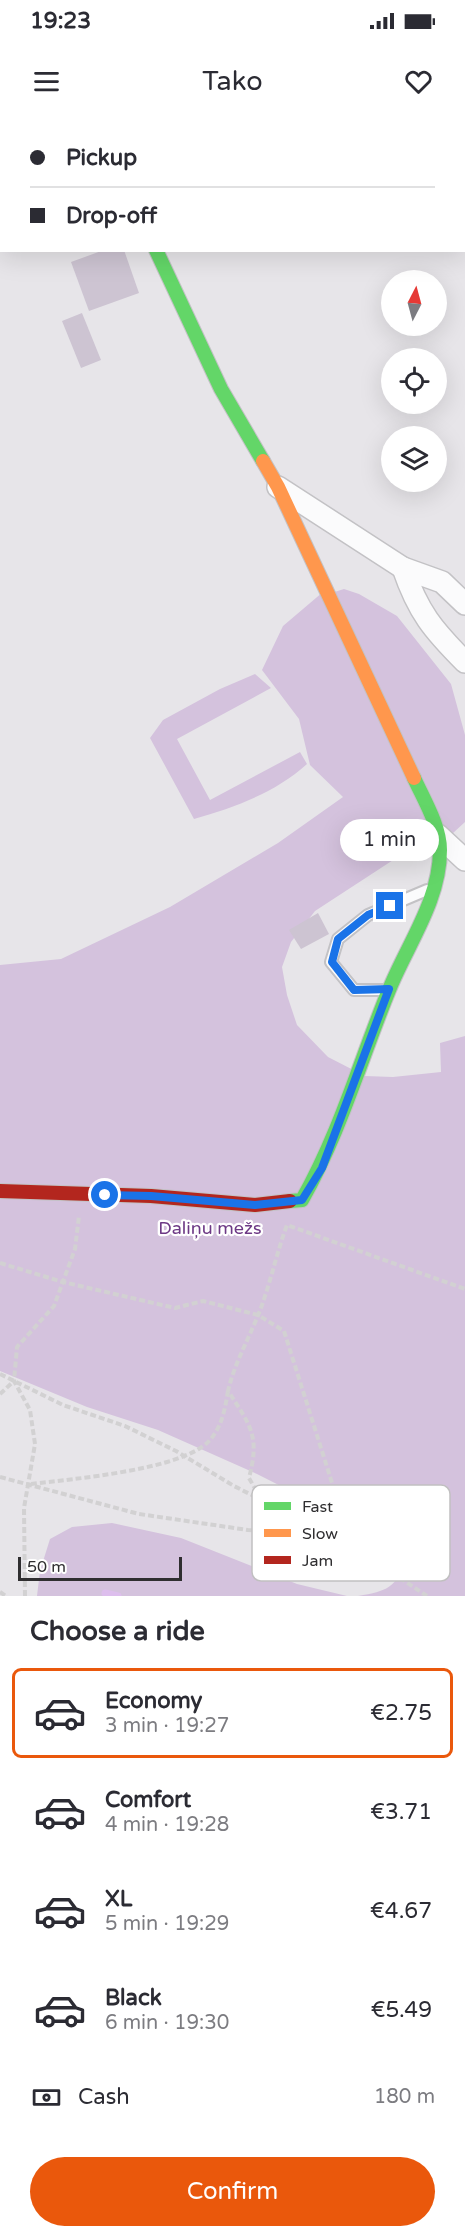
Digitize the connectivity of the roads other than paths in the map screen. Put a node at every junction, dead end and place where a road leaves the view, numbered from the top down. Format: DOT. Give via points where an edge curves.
graph roads {
  1 [pos="157,252"];
  2 [pos="278,487"];
  3 [pos="403,568"];
  4 [pos="465,604"];
  5 [pos="465,662"];
  6 [pos="438,835"];
  7 [pos="465,860"];
  8 [pos="433,887"];
  9 [pos="389,989"];
  10 [pos="0,1191"];
  1 -- 2 [label="street" via="221,388"];
  2 -- 3 [label="street"];
  2 -- 6 [label="street"];
  3 -- 4 [label="street" via="442,582"];
  3 -- 5 [label="street" via="413,598 431,628"];
  6 -- 7 [label="street"];
  6 -- 8 [label="street" via="440,853"];
  8 -- 9 [label="street"];
  8 -- 9 [label="lane" via="368,915 338,939 332,962 354,990"];
  9 -- 10 [label="street" via="322,1168 302,1200 255,1205 151,1196"];
}
